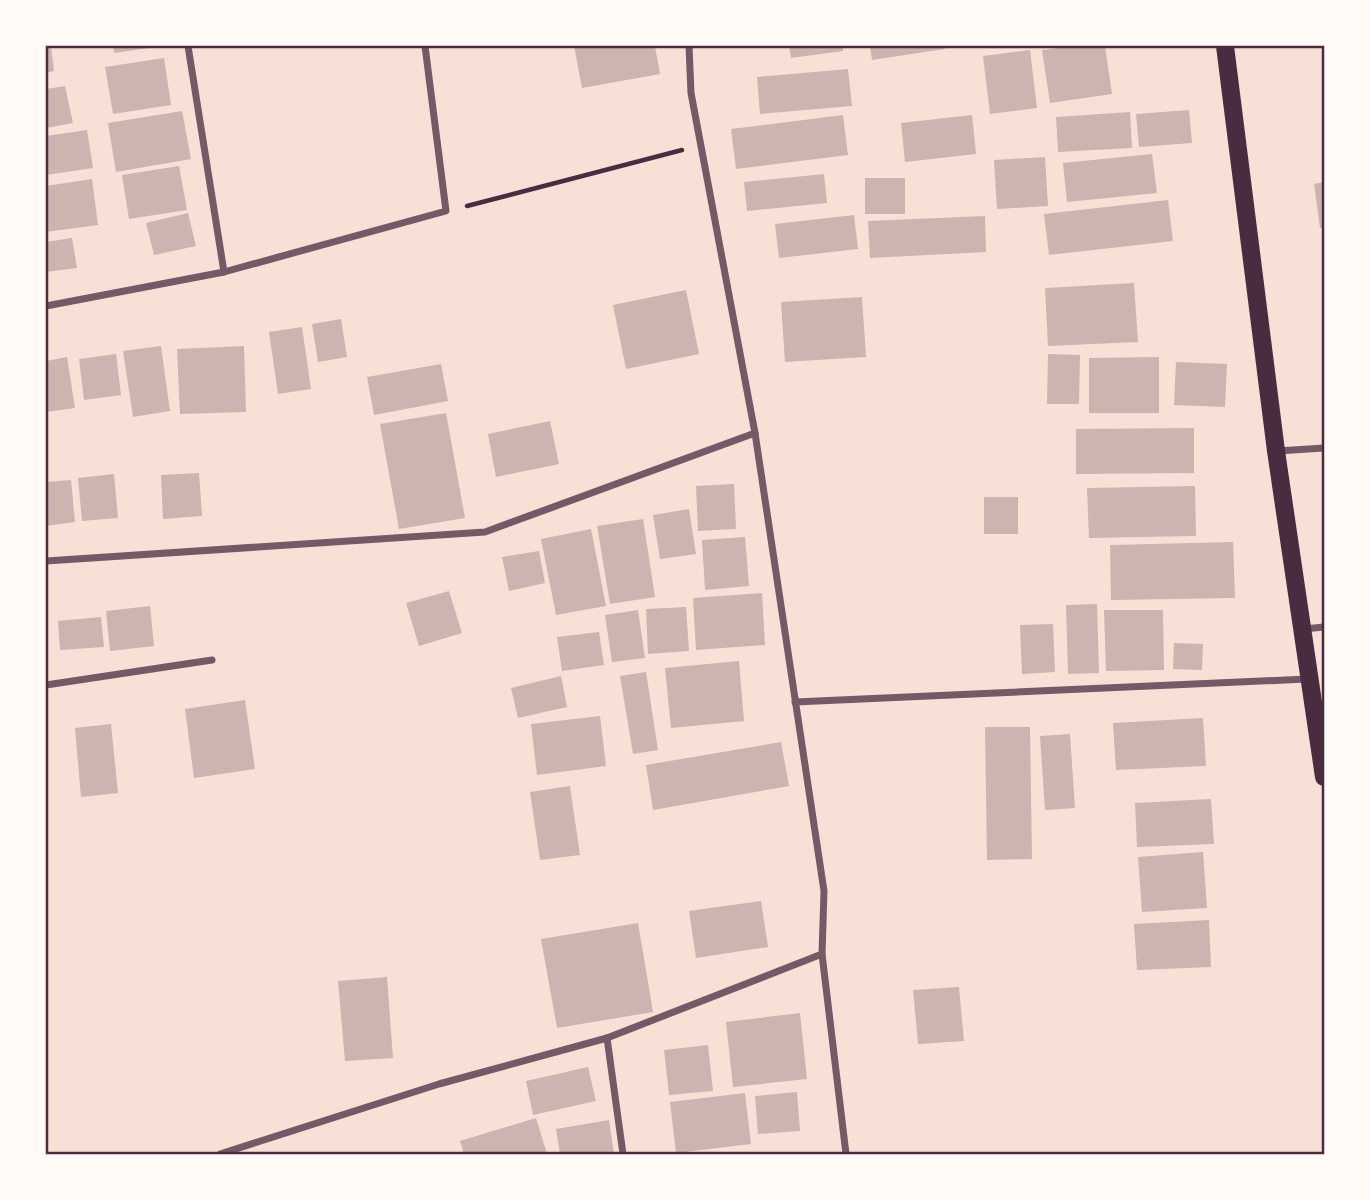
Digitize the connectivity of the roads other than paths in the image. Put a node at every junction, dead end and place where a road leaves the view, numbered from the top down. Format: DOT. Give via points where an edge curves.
graph roads {
  1 [pos="188,46"];
  2 [pos="425,46"];
  3 [pos="689,46"];
  4 [pos="1225,46"];
  5 [pos="224,272"];
  6 [pos="46,306"];
  7 [pos="755,433"];
  8 [pos="1325,448"];
  9 [pos="1276,451"];
  10 [pos="46,561"];
  11 [pos="1325,627"];
  12 [pos="1304,629"];
  13 [pos="212,660"];
  14 [pos="1311,678"];
  15 [pos="46,685"];
  16 [pos="795,702"];
  17 [pos="1325,777"];
  18 [pos="822,954"];
  19 [pos="607,1038"];
  20 [pos="220,1154"];
  21 [pos="623,1154"];
  22 [pos="846,1154"];
  1 -- 5 [label="street"];
  2 -- 5 [label="street" via="446,211"];
  3 -- 7 [label="street" via="691,93"];
  4 -- 9 [label="main road"];
  5 -- 6 [label="street"];
  7 -- 10 [label="street" via="485,532"];
  7 -- 16 [label="street"];
  8 -- 9 [label="street"];
  9 -- 12 [label="main road"];
  11 -- 12 [label="street"];
  12 -- 14 [label="main road"];
  13 -- 15 [label="street"];
  14 -- 16 [label="street"];
  14 -- 17 [label="main road"];
  16 -- 18 [label="street" via="824,891"];
  18 -- 19 [label="street"];
  18 -- 22 [label="street"];
  19 -- 20 [label="street" via="426,1088"];
  19 -- 21 [label="street"];
}
